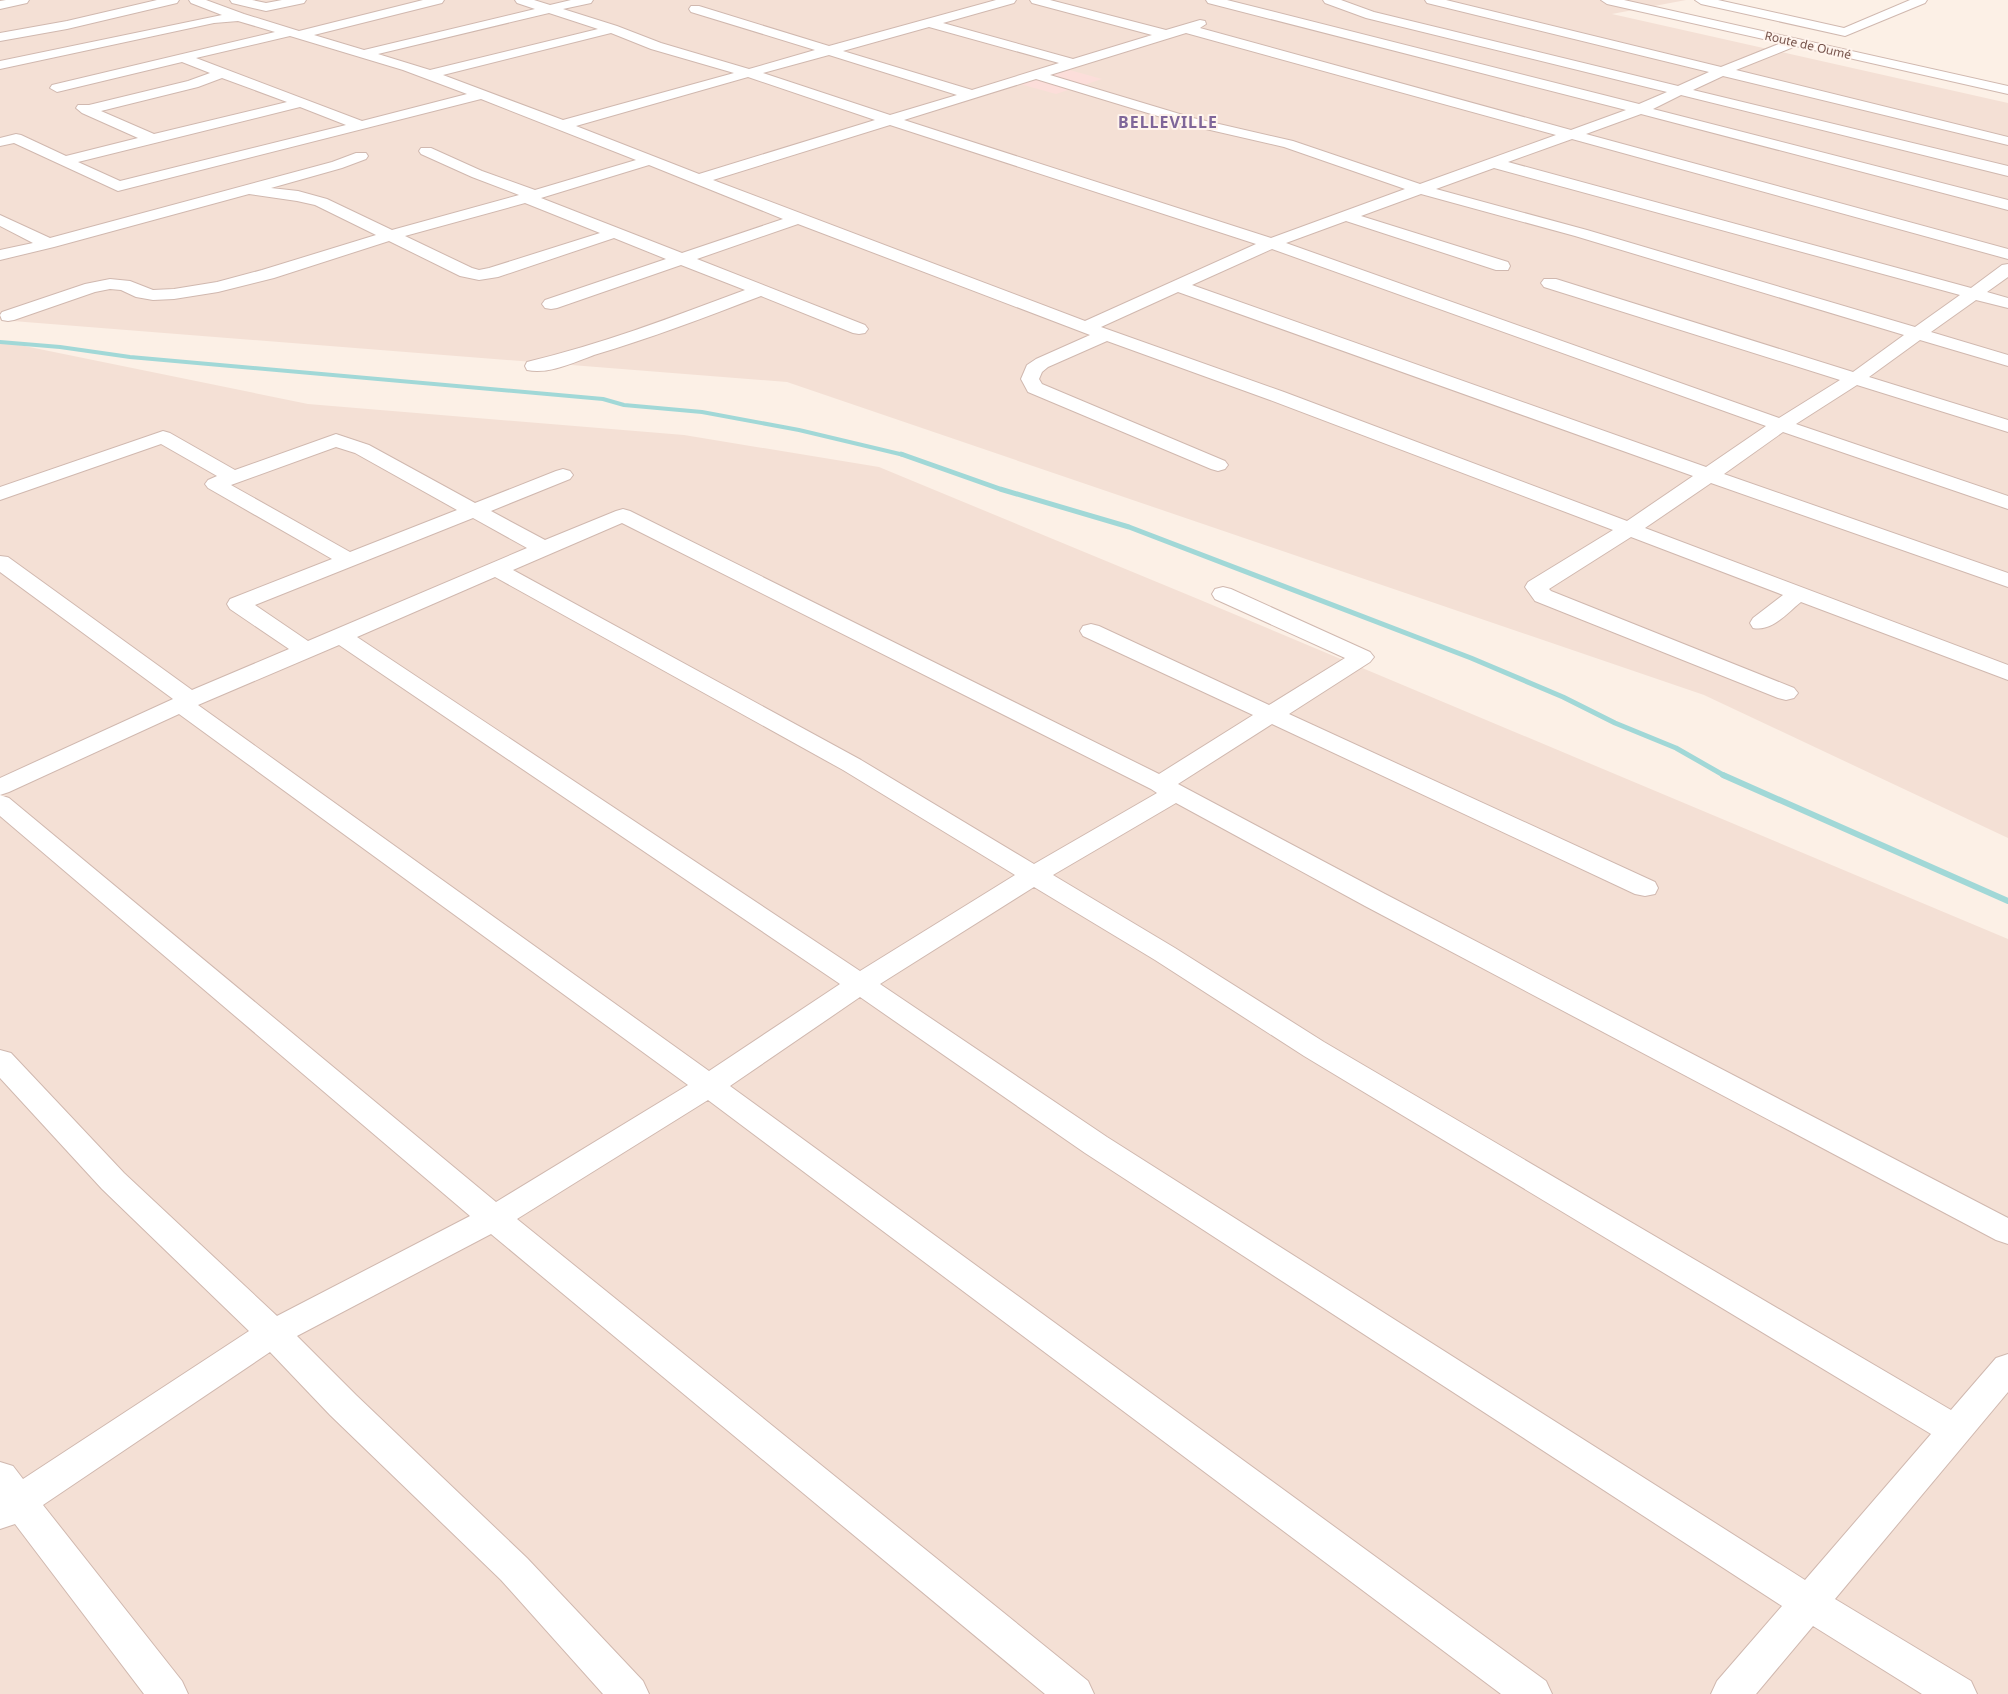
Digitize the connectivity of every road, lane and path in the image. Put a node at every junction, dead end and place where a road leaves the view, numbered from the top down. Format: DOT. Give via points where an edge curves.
graph roads {
  1 [pos="23,0"];
  2 [pos="173,0"];
  3 [pos="202,0"];
  4 [pos="236,0"];
  5 [pos="300,0"];
  6 [pos="438,0"];
  7 [pos="521,0"];
  8 [pos="587,0"];
  9 [pos="1010,0"];
  10 [pos="1036,0"];
  11 [pos="1212,0"];
  12 [pos="1329,0"];
  13 [pos="1431,0"];
  14 [pos="1607,0"];
  15 [pos="1701,0"];
  16 [pos="1921,0"];
  17 [pos="1274,2"];
  18 [pos="1633,2"];
  19 [pos="0,5"];
  20 [pos="549,9"];
  21 [pos="695,9"];
  22 [pos="1250,10"];
  23 [pos="240,17"];
  24 [pos="929,23"];
  25 [pos="1184,28"];
  26 [pos="612,29"];
  27 [pos="295,33"];
  28 [pos="1165,34"];
  29 [pos="0,37"];
  30 [pos="1796,42"];
  31 [pos="828,51"];
  32 [pos="365,53"];
  33 [pos="183,58"];
  34 [pos="1072,63"];
  35 [pos="0,65"];
  36 [pos="1722,71"];
  37 [pos="222,73"];
  38 [pos="749,73"];
  39 [pos="428,75"];
  40 [pos="1036,75"];
  41 [pos="57,88"];
  42 [pos="2008,90"];
  43 [pos="1681,91"];
  44 [pos="481,95"];
  45 [pos="973,95"];
  46 [pos="73,103"];
  47 [pos="300,103"];
  48 [pos="1641,109"];
  49 [pos="87,110"];
  50 [pos="893,120"];
  51 [pos="360,125"];
  52 [pos="562,125"];
  53 [pos="1570,134"];
  54 [pos="153,139"];
  55 [pos="2008,141"];
  56 [pos="0,142"];
  57 [pos="426,151"];
  58 [pos="361,156"];
  59 [pos="66,160"];
  60 [pos="650,160"];
  61 [pos="1494,164"];
  62 [pos="2008,171"];
  63 [pos="699,179"];
  64 [pos="247,189"];
  65 [pos="1420,189"];
  66 [pos="128,194"];
  67 [pos="530,197"];
  68 [pos="2008,205"];
  69 [pos="161,213"];
  70 [pos="1346,216"];
  71 [pos="798,219"];
  72 [pos="0,220"];
  73 [pos="615,233"];
  74 [pos="391,235"];
  75 [pos="1271,243"];
  76 [pos="48,244"];
  77 [pos="2008,254"];
  78 [pos="0,255"];
  79 [pos="683,259"];
  80 [pos="1502,266"];
  81 [pos="2008,269"];
  82 [pos="1550,283"];
  83 [pos="1179,286"];
  84 [pos="762,290"];
  85 [pos="1972,294"];
  86 [pos="2008,303"];
  87 [pos="551,304"];
  88 [pos="8,316"];
  89 [pos="1086,327"];
  90 [pos="859,329"];
  91 [pos="1918,333"];
  92 [pos="1106,335"];
  93 [pos="2008,361"];
  94 [pos="534,366"];
  95 [pos="1857,377"];
  96 [pos="1781,425"];
  97 [pos="2008,426"];
  98 [pos="1218,465"];
  99 [pos="563,475"];
  100 [pos="1710,475"];
  101 [pos="234,477"];
  102 [pos="0,494"];
  103 [pos="2008,503"];
  104 [pos="474,511"];
  105 [pos="1628,530"];
  106 [pos="544,549"];
  107 [pos="349,560"];
  108 [pos="0,562"];
  109 [pos="498,570"];
  110 [pos="2008,580"];
  111 [pos="1223,594"];
  112 [pos="1798,594"];
  113 [pos="1761,623"];
  114 [pos="1091,631"];
  115 [pos="340,636"];
  116 [pos="306,650"];
  117 [pos="2008,673"];
  118 [pos="1786,693"];
  119 [pos="185,702"];
  120 [pos="1272,715"];
  121 [pos="0,787"];
  122 [pos="1168,788"];
  123 [pos="0,803"];
  124 [pos="1034,875"];
  125 [pos="1644,888"];
  126 [pos="859,984"];
  127 [pos="0,1060"];
  128 [pos="709,1086"];
  129 [pos="494,1218"];
  130 [pos="2008,1232"];
  131 [pos="273,1333"];
  132 [pos="2008,1368"];
  133 [pos="1956,1431"];
  134 [pos="7,1497"];
  135 [pos="1809,1603"];
  136 [pos="168,1694"];
  137 [pos="629,1694"];
  138 [pos="1074,1694"];
  139 [pos="1532,1694"];
  140 [pos="1731,1694"];
  141 [pos="1958,1694"];
  1 -- 19 [label="street"];
  2 -- 29 [label="street"];
  3 -- 23 [label="street"];
  4 -- 5 [label="street" via="266,7"];
  6 -- 27 [label="street"];
  7 -- 20 [label="street"];
  8 -- 20 [label="street"];
  9 -- 24 [label="street"];
  10 -- 28 [label="street"];
  11 -- 22 [label="street"];
  12 -- 43 [label="street" via="1370,15"];
  13 -- 36 [label="street"];
  14 -- 18 [label="street, Route de Oumé"];
  15 -- 16 [label="street" via="1845,32"];
  17 -- 22 [label="street"];
  18 -- 30 [label="street, Route de Oumé"];
  20 -- 26 [label="street"];
  20 -- 32 [label="street"];
  21 -- 31 [label="street"];
  22 -- 25 [label="street"];
  22 -- 48 [label="street"];
  23 -- 27 [label="street"];
  23 -- 35 [label="street" via="214,19"];
  24 -- 31 [label="street"];
  24 -- 34 [label="street"];
  25 -- 28 [label="street"];
  25 -- 53 [label="street"];
  26 -- 38 [label="street" via="656,46"];
  26 -- 39 [label="street"];
  27 -- 32 [label="street"];
  27 -- 33 [label="street"];
  28 -- 34 [label="street"];
  30 -- 36 [label="street"];
  30 -- 42 [label="street, Route de Oumé"];
  31 -- 38 [label="street"];
  31 -- 45 [label="street"];
  32 -- 39 [label="street"];
  33 -- 37 [label="street"];
  33 -- 41 [label="street"];
  34 -- 40 [label="street"];
  36 -- 43 [label="street"];
  36 -- 55 [label="street"];
  37 -- 47 [label="street"];
  37 -- 49 [label="street" via="193,84"];
  38 -- 50 [label="street"];
  38 -- 52 [label="street"];
  39 -- 44 [label="street"];
  40 -- 45 [label="street"];
  40 -- 65 [label="street" via="1189,121 1288,144"];
  43 -- 48 [label="street"];
  43 -- 62 [label="street"];
  44 -- 51 [label="street"];
  44 -- 52 [label="street"];
  45 -- 50 [label="street"];
  46 -- 49 [label="street"];
  47 -- 51 [label="street"];
  47 -- 54 [label="street"];
  48 -- 53 [label="street"];
  48 -- 68 [label="street"];
  49 -- 54 [label="street"];
  50 -- 63 [label="street"];
  50 -- 75 [label="street"];
  51 -- 66 [label="street"];
  52 -- 60 [label="street"];
  53 -- 61 [label="street"];
  53 -- 77 [label="street"];
  54 -- 59 [label="street"];
  56 -- 59 [label="street" via="16,138"];
  57 -- 67 [label="street"];
  58 -- 64 [label="street"];
  59 -- 66 [label="street"];
  60 -- 63 [label="street"];
  60 -- 67 [label="street"];
  61 -- 65 [label="street"];
  61 -- 85 [label="street"];
  63 -- 71 [label="street"];
  64 -- 69 [label="street"];
  64 -- 74 [label="street" via="321,202"];
  65 -- 70 [label="street"];
  65 -- 91 [label="street"];
  66 -- 69 [label="street"];
  67 -- 73 [label="street"];
  67 -- 74 [label="street"];
  69 -- 76 [label="street"];
  70 -- 75 [label="street"];
  70 -- 80 [label="street"];
  71 -- 79 [label="street"];
  71 -- 89 [label="street"];
  72 -- 76 [label="street"];
  73 -- 74 [label="street" via="479,275 466,272"];
  73 -- 79 [label="street"];
  74 -- 88 [label="street" via="218,287 153,295 124,285 110,284"];
  75 -- 83 [label="street"];
  75 -- 96 [label="street"];
  76 -- 78 [label="street"];
  79 -- 84 [label="street"];
  79 -- 87 [label="street"];
  81 -- 85 [label="street"];
  82 -- 95 [label="street" via="1760,350"];
  83 -- 89 [label="street"];
  83 -- 100 [label="street"];
  84 -- 90 [label="street"];
  84 -- 94 [label="street" via="650,332"];
  85 -- 86 [label="street"];
  85 -- 91 [label="street"];
  89 -- 92 [label="street"];
  91 -- 93 [label="street"];
  91 -- 95 [label="street"];
  92 -- 98 [label="street" via="1042,364 1030,379 1035,388"];
  92 -- 105 [label="street" via="1277,396"];
  95 -- 96 [label="street"];
  95 -- 97 [label="street"];
  96 -- 100 [label="street"];
  96 -- 103 [label="street"];
  99 -- 104 [label="street"];
  100 -- 105 [label="street"];
  100 -- 110 [label="street"];
  101 -- 102 [label="street" via="163,437"];
  101 -- 104 [label="street" via="336,440 362,449"];
  101 -- 107 [label="street" via="215,484"];
  104 -- 106 [label="street"];
  104 -- 107 [label="street"];
  105 -- 112 [label="street"];
  105 -- 118 [label="street" via="1536,587 1543,596"];
  106 -- 109 [label="street"];
  106 -- 122 [label="street" via="623,515"];
  107 -- 116 [label="street" via="238,604"];
  108 -- 119 [label="street"];
  109 -- 115 [label="street"];
  109 -- 124 [label="street" via="852,765"];
  111 -- 120 [label="street" via="1362,657"];
  112 -- 113 [label="street"];
  112 -- 117 [label="street"];
  114 -- 120 [label="street"];
  115 -- 116 [label="street"];
  115 -- 126 [label="street"];
  116 -- 119 [label="street"];
  119 -- 121 [label="street"];
  119 -- 128 [label="street"];
  120 -- 122 [label="street"];
  120 -- 125 [label="street"];
  122 -- 124 [label="street"];
  122 -- 130 [label="street"];
  123 -- 129 [label="street"];
  124 -- 126 [label="street"];
  124 -- 133 [label="street" via="1314,1049"];
  126 -- 128 [label="street"];
  126 -- 135 [label="street" via="1096,1145"];
  127 -- 131 [label="street" via="113,1181"];
  128 -- 129 [label="street"];
  128 -- 139 [label="street"];
  129 -- 131 [label="street"];
  129 -- 138 [label="street"];
  131 -- 134 [label="street"];
  131 -- 137 [label="street" via="514,1569"];
  132 -- 133 [label="street"];
  133 -- 135 [label="street"];
  134 -- 136 [label="street"];
  135 -- 140 [label="street"];
  135 -- 141 [label="street"];
}
